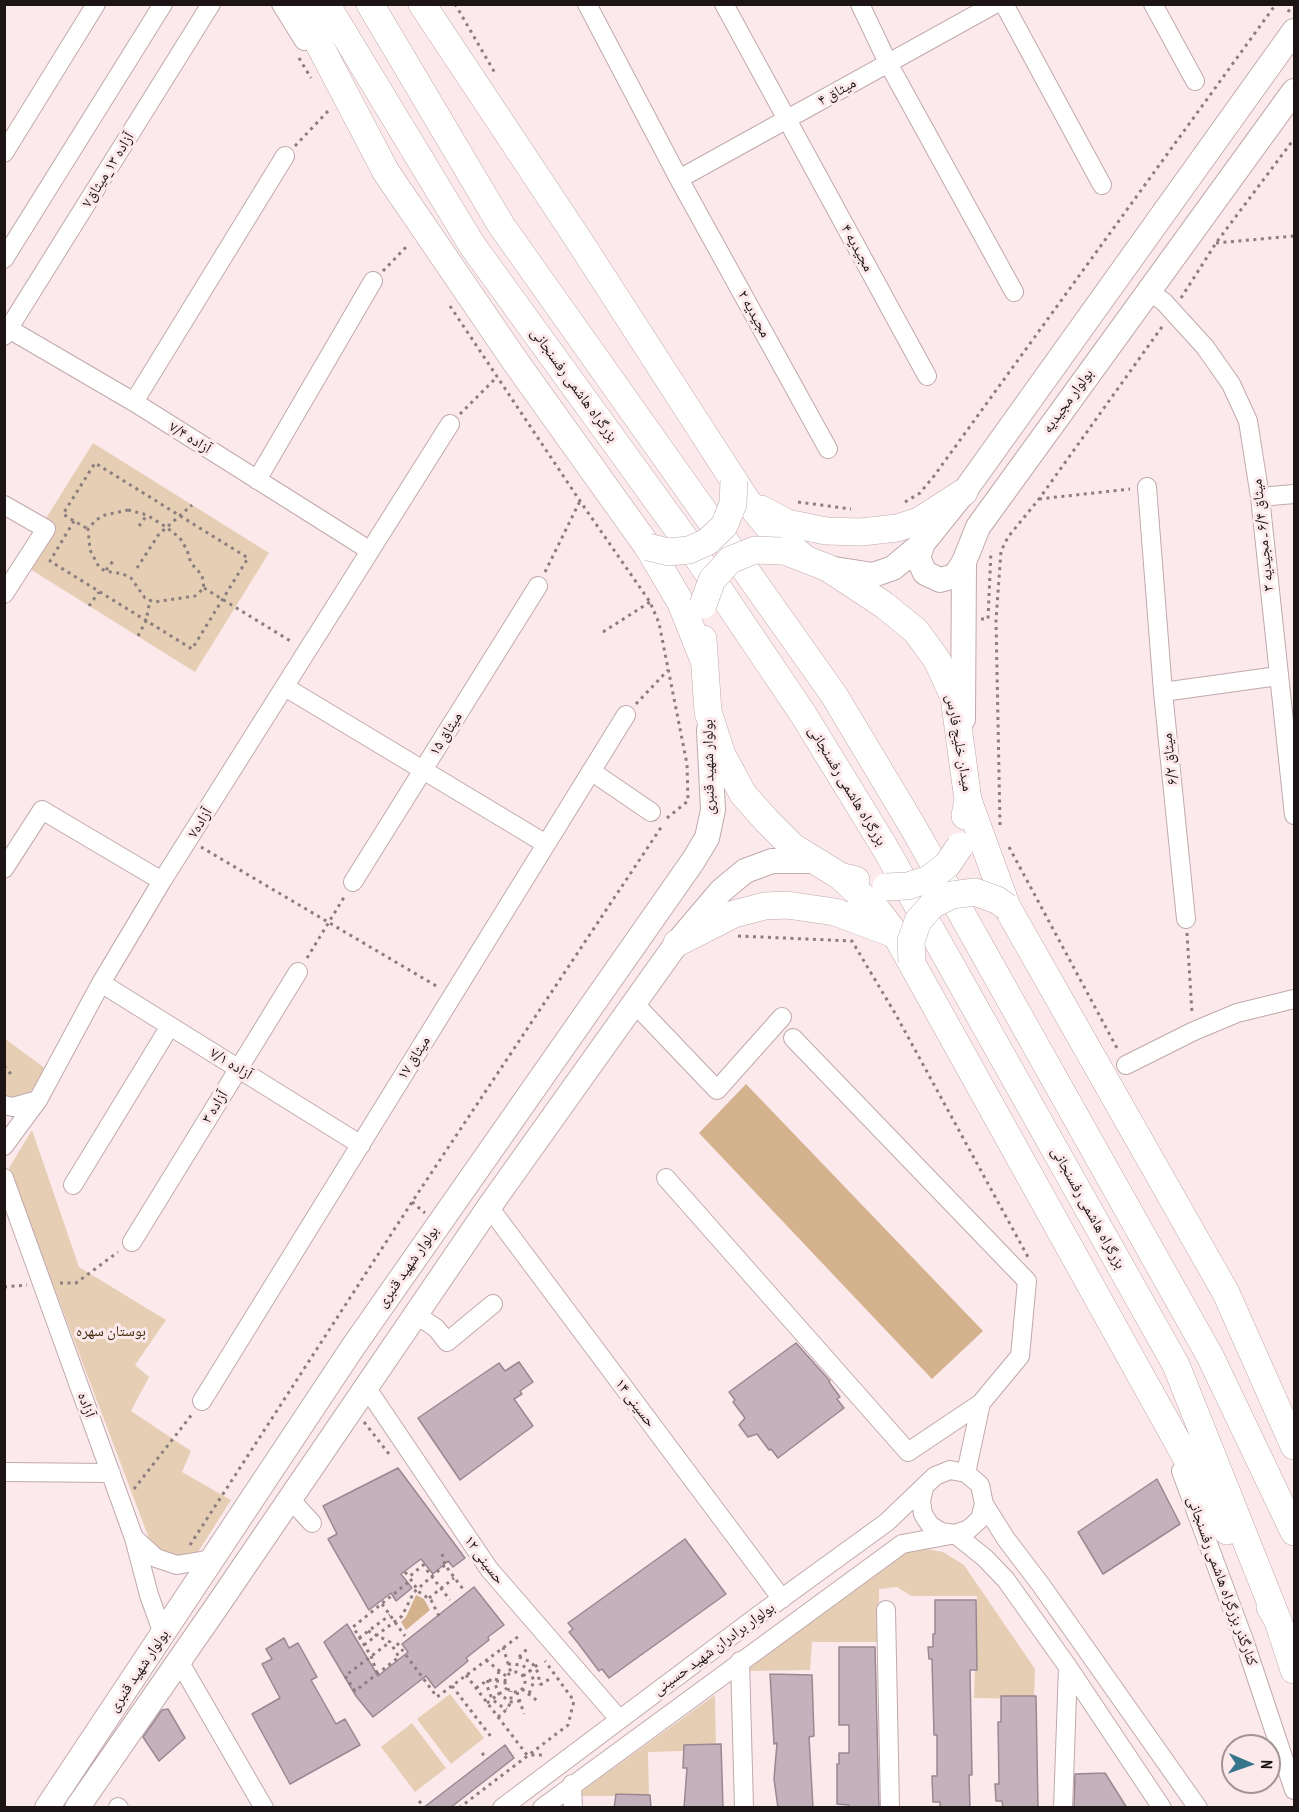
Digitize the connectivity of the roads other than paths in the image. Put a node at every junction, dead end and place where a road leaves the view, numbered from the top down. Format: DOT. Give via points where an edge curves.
graph roads {
  1 [pos="96,4"];
  2 [pos="163,4"];
  3 [pos="211,4"];
  4 [pos="281,4"];
  5 [pos="298,4"];
  6 [pos="326,4"];
  7 [pos="370,4"];
  8 [pos="422,4"];
  9 [pos="587,4"];
  10 [pos="724,4"];
  11 [pos="860,4"];
  12 [pos="995,4"];
  13 [pos="1004,4"];
  14 [pos="1153,4"];
  15 [pos="1290,22"];
  16 [pos="888,63"];
  17 [pos="1195,81"];
  18 [pos="1294,91"];
  19 [pos="787,120"];
  20 [pos="4,153"];
  21 [pos="285,156"];
  22 [pos="386,172"];
  23 [pos="679,179"];
  24 [pos="1102,185"];
  25 [pos="4,259"];
  26 [pos="373,281"];
  27 [pos="1149,291"];
  28 [pos="1014,292"];
  29 [pos="7,333"];
  30 [pos="927,376"];
  31 [pos="134,402"];
  32 [pos="450,424"];
  33 [pos="828,449"];
  34 [pos="257,480"];
  35 [pos="1147,487"];
  36 [pos="741,491"];
  37 [pos="964,492"];
  38 [pos="1294,494"];
  39 [pos="1260,497"];
  40 [pos="4,505"];
  41 [pos="923,543"];
  42 [pos="648,547"];
  43 [pos="369,550"];
  44 [pos="792,554"];
  45 [pos="964,562"];
  46 [pos="828,568"];
  47 [pos="538,586"];
  48 [pos="4,594"];
  49 [pos="703,658"];
  50 [pos="1278,676"];
  51 [pos="285,687"];
  52 [pos="1163,692"];
  53 [pos="708,712"];
  54 [pos="626,715"];
  55 [pos="963,754"];
  56 [pos="424,770"];
  57 [pos="591,771"];
  58 [pos="1292,778"];
  59 [pos="968,800"];
  60 [pos="651,812"];
  61 [pos="1294,815"];
  62 [pos="546,844"];
  63 [pos="814,861"];
  64 [pos="4,869"];
  65 [pos="840,876"];
  66 [pos="162,881"];
  67 [pos="353,882"];
  68 [pos="1007,907"];
  69 [pos="1186,919"];
  70 [pos="896,934"];
  71 [pos="677,943"];
  72 [pos="912,962"];
  73 [pos="298,972"];
  74 [pos="101,983"];
  75 [pos="1294,999"];
  76 [pos="634,1003"];
  77 [pos="782,1017"];
  78 [pos="170,1026"];
  79 [pos="793,1038"];
  80 [pos="1126,1065"];
  81 [pos="238,1069"];
  82 [pos="38,1100"];
  83 [pos="4,1105"];
  84 [pos="361,1144"];
  85 [pos="4,1146"];
  86 [pos="4,1178"];
  87 [pos="666,1178"];
  88 [pos="73,1185"];
  89 [pos="461,1190"];
  90 [pos="489,1207"];
  91 [pos="132,1242"];
  92 [pos="493,1304"];
  93 [pos="414,1317"];
  94 [pos="1140,1376"];
  95 [pos="366,1387"];
  96 [pos="202,1401"];
  97 [pos="981,1403"];
  98 [pos="1294,1446"];
  99 [pos="4,1472"];
  100 [pos="111,1473"];
  101 [pos="966,1473"];
  102 [pos="924,1488"];
  103 [pos="290,1499"];
  104 [pos="984,1503"];
  105 [pos="312,1522"];
  106 [pos="1294,1532"];
  107 [pos="955,1534"];
  108 [pos="134,1538"];
  109 [pos="212,1559"];
  110 [pos="782,1599"];
  111 [pos="886,1610"];
  112 [pos="1278,1621"];
  113 [pos="163,1634"];
  114 [pos="179,1661"];
  115 [pos="740,1661"];
  116 [pos="1068,1667"];
  117 [pos="1294,1670"];
  118 [pos="619,1719"];
  119 [pos="572,1784"];
  120 [pos="1294,1790"];
  121 [pos="47,1808"];
  122 [pos="77,1808"];
  123 [pos="264,1808"];
  124 [pos="502,1808"];
  125 [pos="542,1808"];
  126 [pos="573,1808"];
  127 [pos="744,1808"];
  128 [pos="890,1808"];
  129 [pos="1063,1808"];
  130 [pos="1162,1808"];
  131 [pos="1198,1808"];
  1 -- 20 [label="street"];
  2 -- 25 [label="street"];
  3 -- 29 [label="street, آزاده ۱۳_میثاق۷"];
  4 -- 22 [label="street"];
  5 -- 22 [label="highway"];
  6 -- 112 [label="highway, بزرگراه هاشمی رفسنجانی" via="472,245 685,539 803,714 884,846 1176,1365"];
  7 -- 106 [label="highway" via="501,225 834,694 919,836 1210,1356"];
  8 -- 36 [label="highway"];
  9 -- 23 [label="street, مجیدیه ۲"];
  10 -- 19 [label="street, مجیدیه ۴"];
  11 -- 16 [label="street"];
  12 -- 16 [label="street, میثاق ۴"];
  13 -- 24 [label="street"];
  14 -- 17 [label="street"];
  15 -- 37 [label="main road"];
  16 -- 19 [label="street, میثاق ۴"];
  16 -- 28 [label="street"];
  18 -- 27 [label="main road, بولوار مجیدیه"];
  19 -- 23 [label="street, میثاق ۴"];
  19 -- 30 [label="street, مجیدیه ۴"];
  21 -- 31 [label="street"];
  22 -- 42 [label="highway"];
  23 -- 33 [label="street, مجیدیه ۲"];
  26 -- 34 [label="street"];
  27 -- 39 [label="street, میثاق ۶/۴ ـ مجیدیه ۳" via="1205,347 1231,384 1248,421"];
  27 -- 45 [label="main road, بولوار مجیدیه" via="993,505 978,527"];
  29 -- 31 [label="street, آزاده ۷/۴"];
  31 -- 34 [label="street, آزاده ۷/۴"];
  32 -- 43 [label="street, آزاده۷"];
  34 -- 43 [label="street, آزاده ۷/۴"];
  35 -- 52 [label="street, میثاق ۶/۲"];
  36 -- 37 [label="highway" via="787,524 861,532 919,521"];
  36 -- 42 [label="highway, bridge" via="724,526 707,542 689,550 668,552"];
  36 -- 44 [label="highway"];
  37 -- 41 [label="main road"];
  38 -- 39 [label="street"];
  39 -- 50 [label="street, میثاق ۶/۴ ـ مجیدیه ۳"];
  40 -- 48 [label="street" via="45,529"];
  41 -- 45 [label="main road" via="918,558 925,573 940,580 955,576"];
  41 -- 46 [label="main road" via="893,568 873,575"];
  42 -- 49 [label="highway" via="681,603"];
  43 -- 51 [label="street, آزاده۷"];
  44 -- 46 [label="highway, میدان خلیج فارس"];
  44 -- 49 [label="highway, میدان خلیج فارس, bridge" via="755,550 730,560 712,580 703,605"];
  45 -- 55 [label="main road, بولوار مجیدیه" via="976,620"];
  46 -- 55 [label="highway, میدان خلیج فارس" via="916,631 937,660 954,698"];
  47 -- 56 [label="street, میثاق ۱۵"];
  49 -- 53 [label="highway, میدان خلیج فارس"];
  50 -- 52 [label="street"];
  50 -- 58 [label="street, میثاق ۶/۴ ـ مجیدیه ۳"];
  51 -- 56 [label="street"];
  51 -- 66 [label="street, آزاده۷"];
  52 -- 69 [label="street, میثاق ۶/۲"];
  53 -- 63 [label="highway, میدان خلیج فارس" via="722,755 744,794 793,847"];
  53 -- 89 [label="main road, بولوار شهید قنبری" via="712,810 707,838"];
  54 -- 57 [label="street, میثاق ۱۷"];
  55 -- 59 [label="highway, میدان خلیج فارس"];
  56 -- 62 [label="street"];
  56 -- 67 [label="street, میثاق ۱۵"];
  57 -- 60 [label="street"];
  57 -- 62 [label="street, میثاق ۱۷"];
  58 -- 61 [label="street, میثاق ۶/۴ ـ مجیدیه ۳"];
  59 -- 65 [label="highway, میدان خلیج فارس, bridge" via="960,846 947,865 929,879 908,886 886,887"];
  59 -- 68 [label="highway"];
  62 -- 84 [label="street, میثاق ۱۷"];
  63 -- 65 [label="highway, میدان خلیج فارس"];
  63 -- 71 [label="main road, بولوار شهید قنبری" via="772,861 744,870"];
  64 -- 66 [label="street" via="42,810"];
  65 -- 70 [label="highway, بزرگراه هاشمی رفسنجانی"];
  66 -- 74 [label="street, آزاده۷"];
  68 -- 72 [label="highway, bridge" via="975,892 952,895 932,905 918,921 911,941"];
  68 -- 98 [label="highway" via="1226,1293"];
  70 -- 71 [label="highway" via="835,912 787,905 734,914"];
  70 -- 72 [label="highway, بزرگراه هاشمی رفسنجانی"];
  71 -- 76 [label="main road, بولوار شهید قنبری"];
  72 -- 94 [label="highway, بزرگراه هاشمی رفسنجانی"];
  73 -- 81 [label="street, آزاده ۳"];
  74 -- 78 [label="street, آزاده ۷/۱"];
  74 -- 82 [label="street, آزاده۷"];
  75 -- 80 [label="street" via="1237,1013"];
  76 -- 77 [label="street" via="717,1090"];
  76 -- 90 [label="main road, بولوار شهید قنبری"];
  78 -- 81 [label="street, آزاده ۷/۱"];
  78 -- 88 [label="street"];
  79 -- 97 [label="street" via="1027,1281 1020,1356"];
  81 -- 84 [label="street, آزاده ۷/۱"];
  81 -- 91 [label="street, آزاده ۳"];
  82 -- 83 [label="street" via="14,1107"];
  82 -- 85 [label="street, آزاده۷"];
  84 -- 96 [label="street, میثاق ۱۷"];
  86 -- 100 [label="street, آزاده"];
  87 -- 97 [label="street" via="908,1452"];
  89 -- 90 [label="main road"];
  89 -- 109 [label="main road, بولوار شهید قنبری"];
  90 -- 93 [label="main road, بولوار شهید قنبری"];
  90 -- 110 [label="street, حسینی ۱۴"];
  92 -- 93 [label="street" via="447,1342 436,1328"];
  93 -- 95 [label="main road, بولوار شهید قنبری"];
  94 -- 112 [label="highway, بزرگراه هاشمی رفسنجانی"];
  94 -- 120 [label="street, کنارگذر بزرگراه هاشمی رفسنجانی" via="1192,1495"];
  95 -- 103 [label="main road, بولوار شهید قنبری"];
  95 -- 118 [label="street, حسینی ۱۲" via="489,1569"];
  97 -- 101 [label="street"];
  99 -- 100 [label="street"];
  100 -- 108 [label="street, آزاده"];
  101 -- 102 [label="street" via="950,1470 935,1476"];
  101 -- 104 [label="street" via="980,1485"];
  102 -- 107 [label="street" via="923,1514 930,1525"];
  102 -- 110 [label="street, بولوار برادران شهید حسینی" via="887,1522"];
  103 -- 105 [label="street"];
  103 -- 114 [label="main road, بولوار شهید قنبری"];
  104 -- 107 [label="street" via="980,1519"];
  104 -- 131 [label="street"];
  107 -- 115 [label="street, بولوار برادران شهید حسینی" via="902,1544"];
  107 -- 116 [label="street" via="1006,1580"];
  108 -- 109 [label="street" via="156,1558 177,1565"];
  108 -- 113 [label="street, آزاده" via="148,1596"];
  109 -- 113 [label="main road, بولوار شهید قنبری"];
  110 -- 118 [label="street, بولوار برادران شهید حسینی"];
  111 -- 128 [label="street"];
  112 -- 117 [label="highway, بزرگراه هاشمی رفسنجانی"];
  113 -- 121 [label="main road, بولوار شهید قنبری"];
  114 -- 122 [label="main road, بولوار شهید قنبری"];
  114 -- 123 [label="street"];
  115 -- 119 [label="street, بولوار برادران شهید حسینی"];
  115 -- 127 [label="street"];
  116 -- 129 [label="street"];
  116 -- 130 [label="street"];
  118 -- 124 [label="street, بولوار برادران شهید حسینی"];
  119 -- 125 [label="street, بولوار برادران شهید حسینی"];
  119 -- 126 [label="street"];
}
